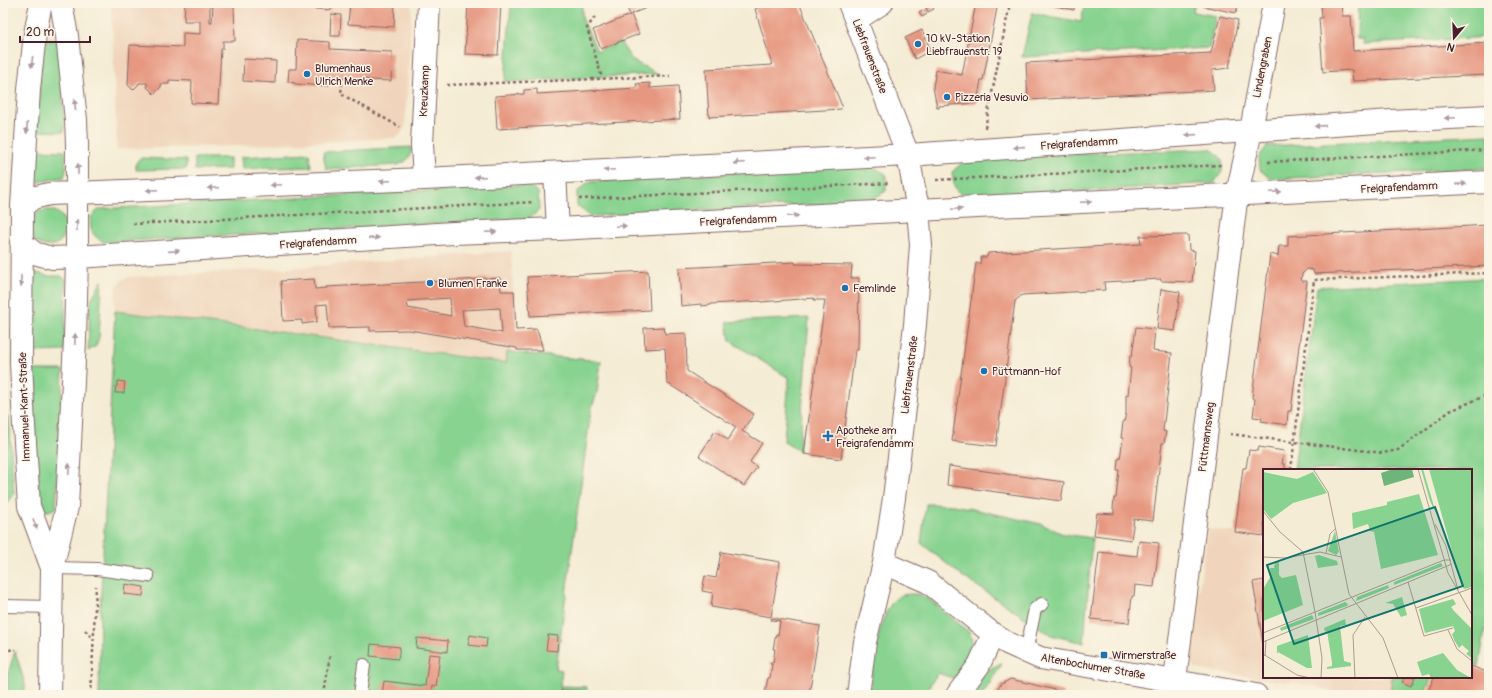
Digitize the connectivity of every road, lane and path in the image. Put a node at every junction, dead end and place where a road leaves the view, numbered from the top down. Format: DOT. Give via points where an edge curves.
graph roads {
  1 [pos="41,3"];
  2 [pos="61,3"];
  3 [pos="428,3"];
  4 [pos="882,3"];
  5 [pos="1010,3"];
  6 [pos="1274,3"];
  7 [pos="852,12"];
  8 [pos="596,17"];
  9 [pos="670,76"];
  10 [pos="602,78"];
  11 [pos="342,84"];
  12 [pos="424,86"];
  13 [pos="1489,116"];
  14 [pos="401,128"];
  15 [pos="1250,131"];
  16 [pos="980,150"];
  17 [pos="1489,150"];
  18 [pos="908,155"];
  19 [pos="1243,164"];
  20 [pos="555,173"];
  21 [pos="424,179"];
  22 [pos="913,181"];
  23 [pos="1489,182"];
  24 [pos="78,194"];
  25 [pos="1237,194"];
  26 [pos="557,200"];
  27 [pos="22,207"];
  28 [pos="918,210"];
  29 [pos="133,224"];
  30 [pos="558,229"];
  31 [pos="21,242"];
  32 [pos="77,258"];
  33 [pos="1489,273"];
  34 [pos="1489,394"];
  35 [pos="1255,437"];
  36 [pos="1296,442"];
  37 [pos="1291,469"];
  38 [pos="884,563"];
  39 [pos="52,568"];
  40 [pos="97,569"];
  41 [pos="148,576"];
  42 [pos="1042,604"];
  43 [pos="3,606"];
  44 [pos="52,607"];
  45 [pos="85,630"];
  46 [pos="993,634"];
  47 [pos="94,640"];
  48 [pos="16,649"];
  49 [pos="3,652"];
  50 [pos="1026,652"];
  51 [pos="330,654"];
  52 [pos="364,665"];
  53 [pos="1175,688"];
  54 [pos="50,695"];
  55 [pos="92,695"];
  56 [pos="324,695"];
  57 [pos="360,695"];
  58 [pos="858,695"];
  59 [pos="957,695"];
  60 [pos="1256,695"];
  1 -- 27 [label="street, Immanuel-Kant-Straße, one-way" via="29,89"];
  24 -- 2 [label="street, Immanuel-Kant-Straße, one-way" via="76,120 68,36"];
  3 -- 12 [label="street, Kreuzkamp"];
  4 -- 7 [label="street"];
  5 -- 16 [label="path"];
  6 -- 15 [label="street, Lindengraben"];
  7 -- 18 [label="street, Liebfrauenstraße"];
  8 -- 10 [label="path" via="587,28"];
  9 -- 10 [label="path"];
  10 -- 12 [label="path"];
  11 -- 14 [label="path" via="341,94"];
  12 -- 21 [label="street, Kreuzkamp"];
  13 -- 15 [label="street, Freigrafendamm, one-way"];
  15 -- 16 [label="street, Freigrafendamm, one-way"];
  15 -- 19 [label="street"];
  16 -- 18 [label="street, Freigrafendamm"];
  17 -- 19 [label="path"];
  18 -- 20 [label="street, Freigrafendamm, one-way"];
  18 -- 22 [label="street"];
  19 -- 22 [label="path"];
  19 -- 25 [label="street"];
  20 -- 21 [label="street, Freigrafendamm, one-way"];
  20 -- 26 [label="street"];
  21 -- 24 [label="street, Freigrafendamm, one-way"];
  22 -- 26 [label="path"];
  22 -- 28 [label="street"];
  25 -- 23 [label="street, Freigrafendamm, one-way"];
  24 -- 27 [label="street" via="49,194 33,198"];
  32 -- 24 [label="street, Immanuel-Kant-Straße, one-way"];
  28 -- 25 [label="street, Freigrafendamm, one-way"];
  25 -- 53 [label="street, Püttmannsweg"];
  26 -- 29 [label="path"];
  26 -- 30 [label="street"];
  27 -- 31 [label="street, Immanuel-Kant-Straße"];
  30 -- 28 [label="street, Freigrafendamm, one-way"];
  28 -- 38 [label="street, Liebfrauenstraße" via="921,245 915,325"];
  32 -- 30 [label="street, Freigrafendamm, one-way" via="452,233"];
  31 -- 32 [label="street" via="34,253 52,258"];
  31 -- 39 [label="street, Immanuel-Kant-Straße, one-way" via="21,363 29,506"];
  39 -- 32 [label="street, Immanuel-Kant-Straße, one-way" via="67,508"];
  33 -- 36 [label="path" via="1314,280"];
  34 -- 36 [label="path" via="1450,411 1398,450 1382,453"];
  35 -- 36 [label="path"];
  36 -- 37 [label="path"];
  38 -- 46 [label="street, Altenbochumer Straße" via="928,582"];
  38 -- 58 [label="street" via="865,642"];
  39 -- 40 [label="lane"];
  39 -- 44 [label="street, Immanuel-Kant-Straße"];
  40 -- 41 [label="lane"];
  40 -- 47 [label="path"];
  42 -- 50 [label="lane" via="1035,609"];
  43 -- 44 [label="lane"];
  44 -- 54 [label="street, Immanuel-Kant-Straße"];
  45 -- 47 [label="path"];
  46 -- 50 [label="street, Altenbochumer Straße"];
  46 -- 59 [label="street" via="979,665"];
  47 -- 55 [label="path"];
  48 -- 49 [label="path"];
  50 -- 53 [label="street, Altenbochumer Straße" via="1040,658"];
  51 -- 56 [label="path"];
  52 -- 57 [label="lane"];
  53 -- 60 [label="street, Altenbochumer Straße"];
}
